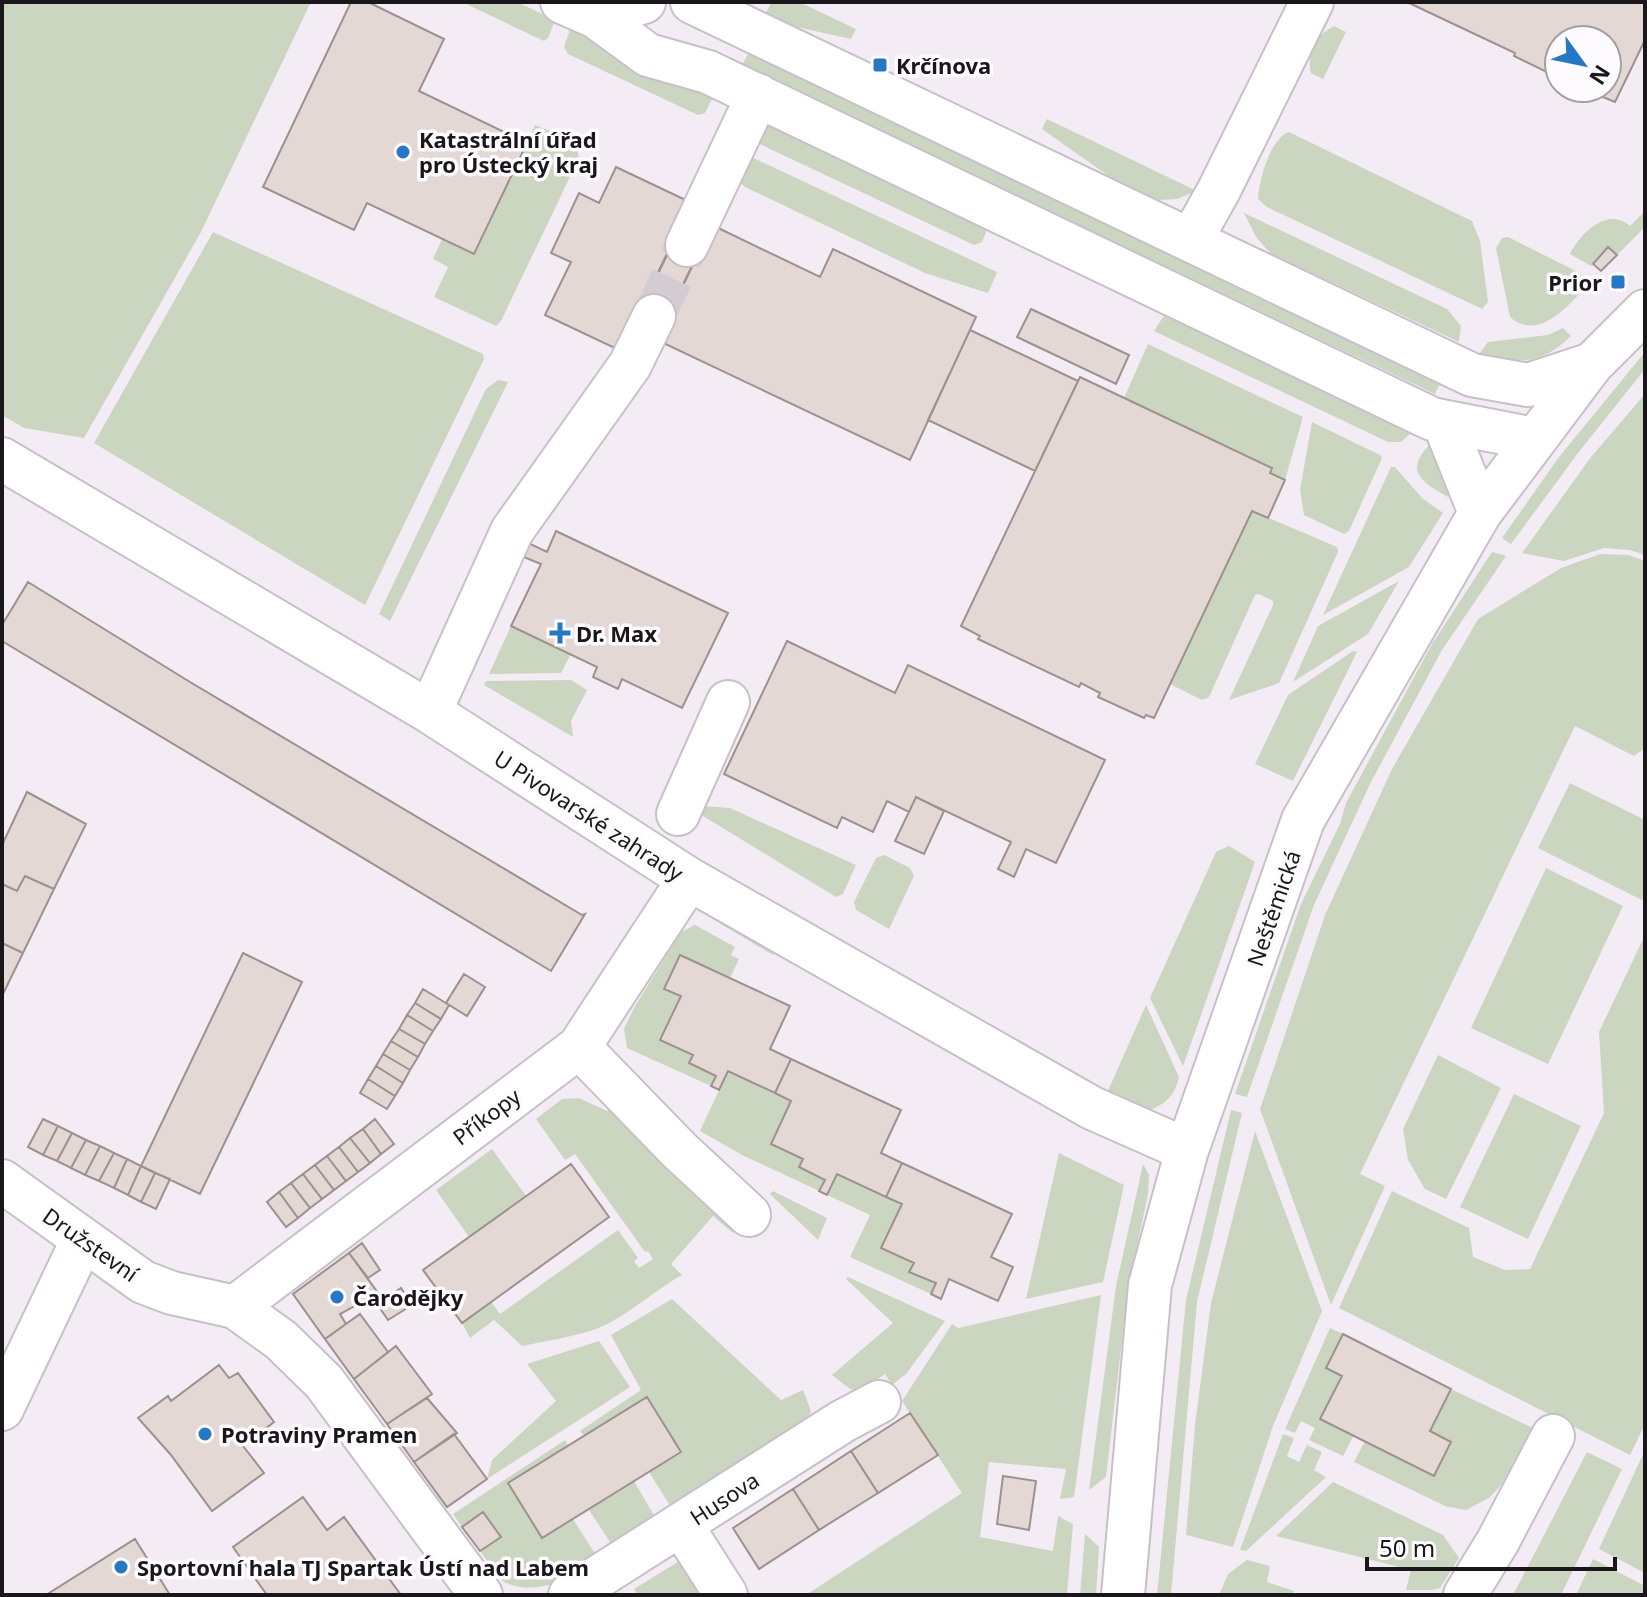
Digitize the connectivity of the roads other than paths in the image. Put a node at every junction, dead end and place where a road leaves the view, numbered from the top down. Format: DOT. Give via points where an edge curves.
graph roads {
  1 [pos="644,2"];
  2 [pos="677,2"];
  3 [pos="692,2"];
  4 [pos="1312,2"];
  5 [pos="579,10"];
  6 [pos="708,72"];
  7 [pos="758,95"];
  8 [pos="1191,240"];
  9 [pos="687,245"];
  10 [pos="1645,311"];
  11 [pos="654,316"];
  12 [pos="1592,364"];
  13 [pos="1472,375"];
  14 [pos="1444,423"];
  15 [pos="1534,439"];
  16 [pos="2,459"];
  17 [pos="1480,513"];
  18 [pos="728,702"];
  19 [pos="430,712"];
  20 [pos="678,814"];
  21 [pos="689,879"];
  22 [pos="579,1047"];
  23 [pos="1187,1150"];
  24 [pos="2,1181"];
  25 [pos="749,1215"];
  26 [pos="82,1241"];
  27 [pos="235,1307"];
  28 [pos="879,1402"];
  29 [pos="2,1409"];
  30 [pos="1553,1436"];
  31 [pos="682,1526"];
  32 [pos="481,1595"];
  33 [pos="570,1595"];
  34 [pos="726,1595"];
  35 [pos="1123,1595"];
  36 [pos="1465,1595"];
  1 -- 5 [label="street"];
  2 -- 6 [label="street"];
  3 -- 8 [label="street"];
  4 -- 8 [label="street"];
  5 -- 6 [label="street" via="648,55"];
  6 -- 7 [label="street"];
  7 -- 9 [label="street"];
  7 -- 14 [label="street"];
  8 -- 13 [label="street"];
  10 -- 12 [label="street, Neštěmická"];
  11 -- 19 [label="street" via="630,365 512,531"];
  12 -- 13 [label="street" via="1528,385"];
  12 -- 15 [label="street, Neštěmická"];
  13 -- 15 [label="street"];
  14 -- 15 [label="street"];
  14 -- 17 [label="street"];
  15 -- 17 [label="street, Neštěmická"];
  16 -- 19 [label="street, U Pivovarské zahrady"];
  17 -- 23 [label="street, Neštěmická" via="1303,820"];
  18 -- 20 [label="street"];
  19 -- 21 [label="street, U Pivovarské zahrady"];
  21 -- 22 [label="street, Příkopy"];
  21 -- 23 [label="street, U Pivovarské zahrady" via="1092,1108"];
  22 -- 25 [label="street"];
  22 -- 27 [label="street, Příkopy"];
  23 -- 35 [label="street, Neštěmická" via="1150,1285"];
  24 -- 26 [label="street, Družstevní"];
  26 -- 27 [label="street, Družstevní" via="143,1282"];
  26 -- 29 [label="street"];
  27 -- 32 [label="street, Družstevní" via="281,1340 324,1382"];
  28 -- 31 [label="street, Husova"];
  30 -- 36 [label="street"];
  31 -- 33 [label="street, Husova"];
  31 -- 34 [label="street"];
}
